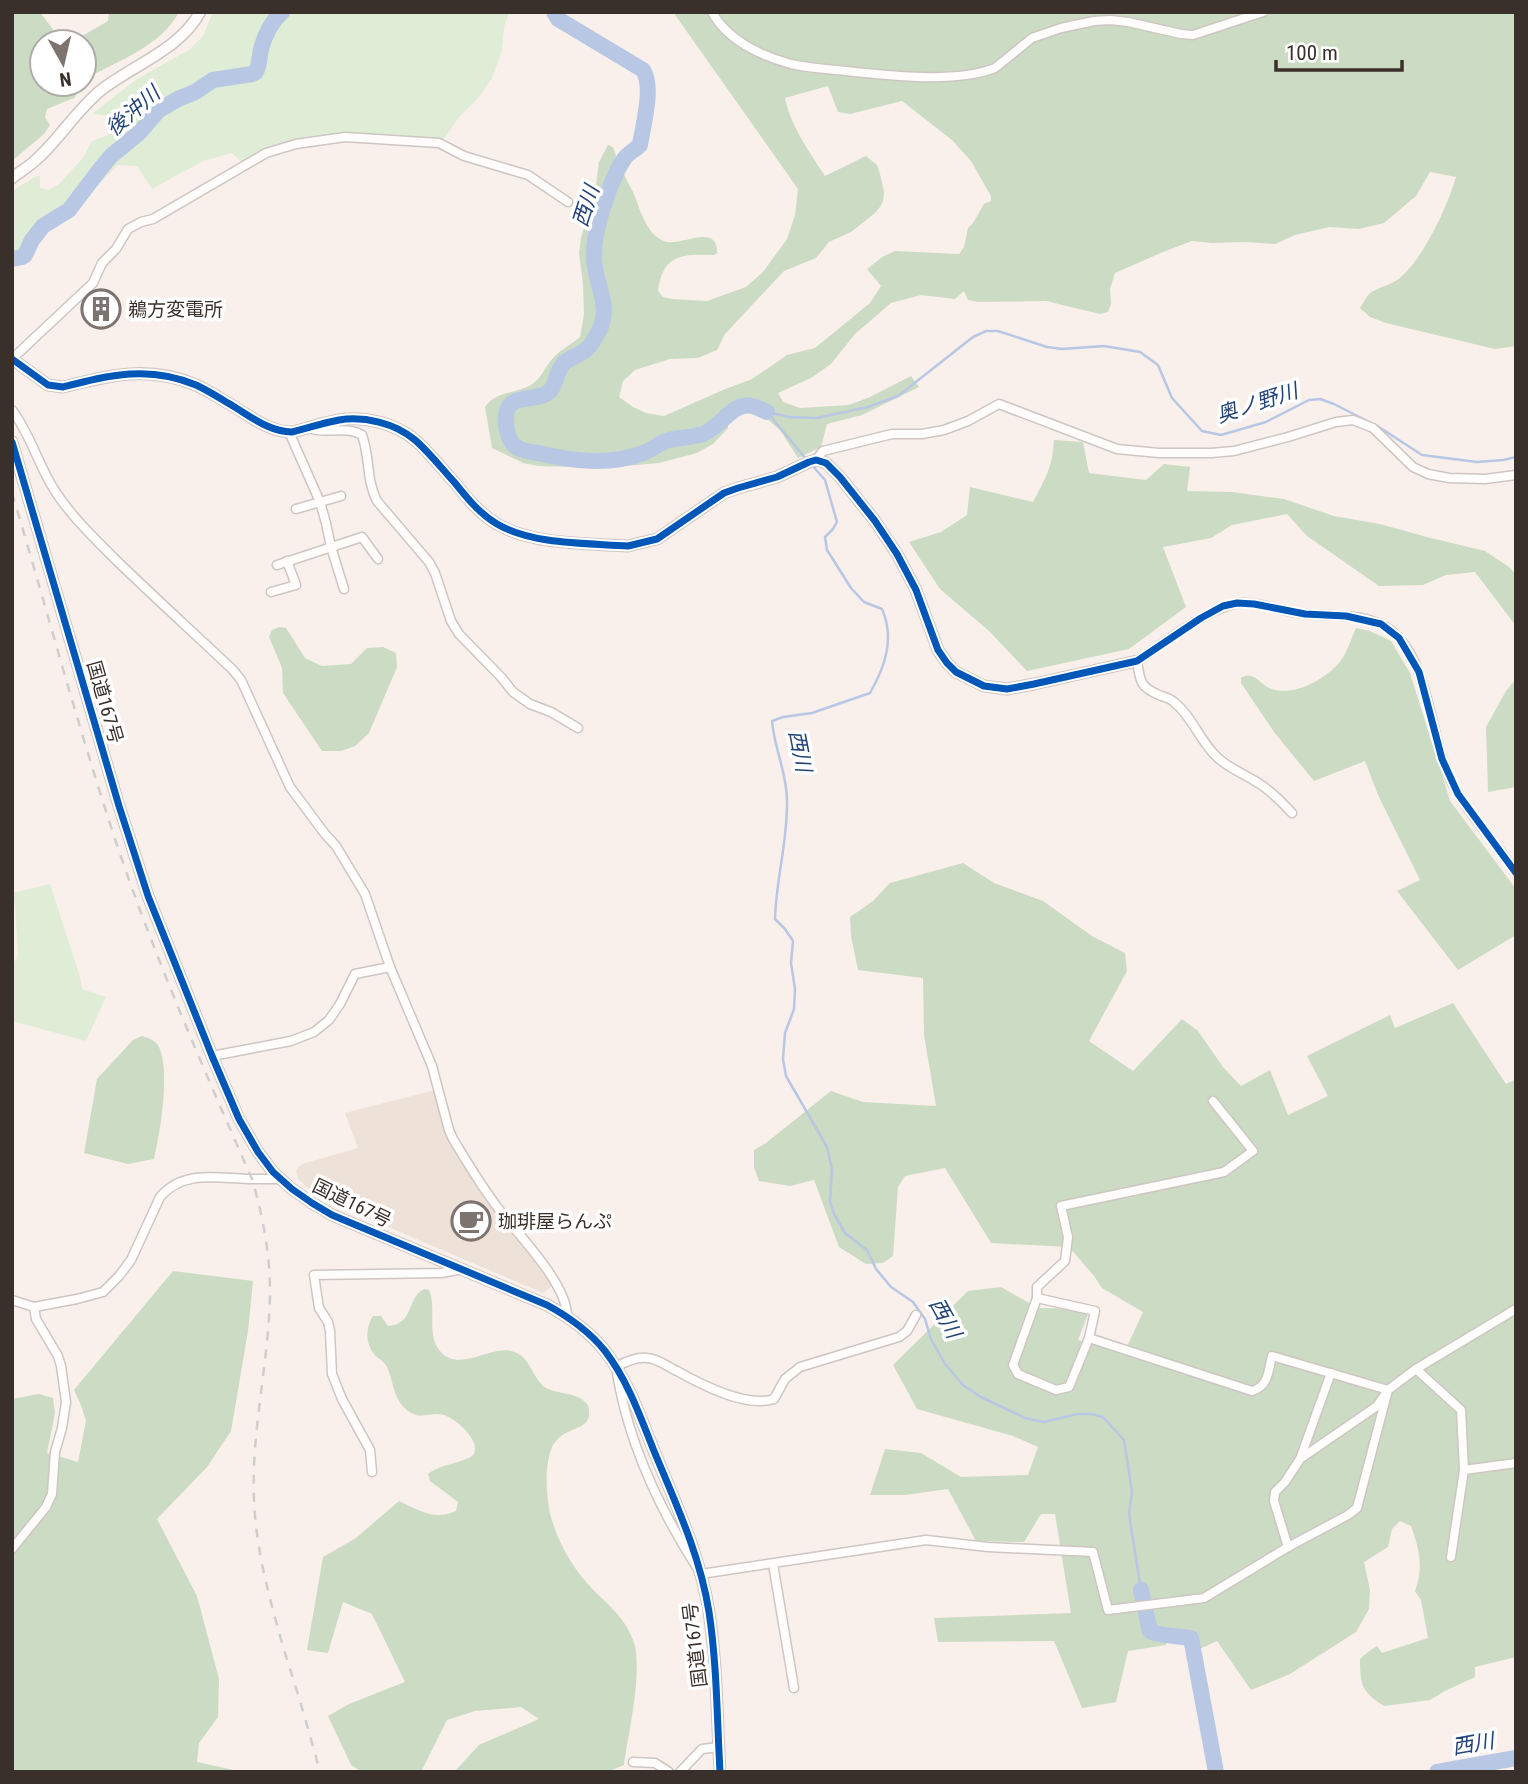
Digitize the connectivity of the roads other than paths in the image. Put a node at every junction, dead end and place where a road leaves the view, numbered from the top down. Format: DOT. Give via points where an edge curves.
graph roads {
  1 [pos="200,12"];
  2 [pos="712,12"];
  3 [pos="1263,12"];
  4 [pos="1094,17"];
  5 [pos="12,178"];
  6 [pos="568,202"];
  7 [pos="12,359"];
  8 [pos="12,410"];
  9 [pos="309,428"];
  10 [pos="289,432"];
  11 [pos="12,442"];
  12 [pos="816,460"];
  13 [pos="1516,475"];
  14 [pos="341,496"];
  15 [pos="320,502"];
  16 [pos="296,509"];
  17 [pos="331,547"];
  18 [pos="378,559"];
  19 [pos="287,561"];
  20 [pos="277,565"];
  21 [pos="344,589"];
  22 [pos="271,592"];
  23 [pos="1137,661"];
  24 [pos="578,727"];
  25 [pos="1292,813"];
  26 [pos="1516,873"];
  27 [pos="390,967"];
  28 [pos="212,1056"];
  29 [pos="1213,1101"];
  30 [pos="280,1178"];
  31 [pos="463,1269"];
  32 [pos="1037,1298"];
  33 [pos="12,1300"];
  34 [pos="34,1307"];
  35 [pos="1516,1309"];
  36 [pos="916,1315"];
  37 [pos="568,1317"];
  38 [pos="1089,1338"];
  39 [pos="616,1367"];
  40 [pos="1416,1369"];
  41 [pos="1331,1373"];
  42 [pos="1388,1390"];
  43 [pos="1300,1460"];
  44 [pos="1516,1463"];
  45 [pos="1464,1469"];
  46 [pos="372,1472"];
  47 [pos="1288,1547"];
  48 [pos="12,1549"];
  49 [pos="1451,1557"];
  50 [pos="773,1564"];
  51 [pos="701,1574"];
  52 [pos="794,1688"];
  53 [pos="719,1747"];
  54 [pos="633,1762"];
  55 [pos="669,1772"];
  56 [pos="681,1772"];
  57 [pos="720,1772"];
  1 -- 5 [label="street" via="173,43 100,91 39,158"];
  2 -- 4 [label="street" via="743,44 791,64 932,76 988,71 1032,38"];
  3 -- 4 [label="street" via="1193,35"];
  6 -- 7 [label="street" via="528,174 464,156 439,143 345,137 296,144 266,153 128,229 93,283"];
  7 -- 10 [label="street" via="55,387 118,374 177,379"];
  8 -- 27 [label="street" via="55,491 73,514 241,680 290,788 336,846 365,894"];
  9 -- 10 [label="street"];
  9 -- 12 [label="street" via="341,420 388,425 414,439 478,510 507,530 544,539 628,546 657,539 724,493"];
  9 -- 24 [label="street" via="351,430 362,435 371,491 429,562 459,634 513,692"];
  10 -- 15 [label="street"];
  11 -- 28 [label="street, 国道167号" via="148,896"];
  12 -- 13 [label="street" via="822,451 892,434 944,430 999,404 1117,449 1159,453 1234,451 1353,420 1373,428 1413,467 1428,474 1485,479"];
  12 -- 23 [label="street" via="840,477 897,554 938,650 956,672 984,686 1007,689"];
  14 -- 15 [label="street"];
  15 -- 16 [label="street"];
  15 -- 17 [label="street"];
  17 -- 18 [label="street" via="362,537"];
  17 -- 19 [label="street"];
  17 -- 21 [label="street"];
  19 -- 20 [label="street"];
  19 -- 22 [label="street" via="296,585"];
  23 -- 25 [label="street" via="1147,690 1172,700 1216,757 1274,794"];
  23 -- 26 [label="street" via="1201,618 1237,603 1381,624 1399,638 1419,672 1441,759 1458,794"];
  27 -- 28 [label="street" via="355,974 329,1020 314,1032"];
  27 -- 37 [label="street" via="432,1066 449,1130 498,1208 548,1272"];
  28 -- 30 [label="street, 国道167号" via="248,1137"];
  29 -- 32 [label="street" via="1253,1151 1224,1172 1061,1206 1068,1237 1065,1261 1037,1287"];
  30 -- 31 [label="street, 国道167号" via="332,1215"];
  30 -- 34 [label="street" via="206,1176 173,1185 156,1203 131,1261 105,1290"];
  31 -- 37 [label="street, 国道167号"];
  31 -- 46 [label="street" via="314,1275 319,1308 330,1331 332,1374 370,1450"];
  32 -- 38 [label="street" via="1095,1311"];
  32 -- 38 [label="street" via="1013,1365 1017,1374 1056,1390 1069,1387"];
  33 -- 34 [label="street"];
  34 -- 48 [label="street" via="58,1356 66,1402 52,1494"];
  35 -- 40 [label="street"];
  36 -- 39 [label="street" via="899,1337 800,1367 768,1401 737,1398 648,1357"];
  37 -- 39 [label="street, 国道167号" via="593,1337"];
  38 -- 41 [label="street" via="1252,1391 1264,1384 1272,1356"];
  39 -- 51 [label="street, 国道167号" via="691,1540"];
  39 -- 51 [label="street" via="626,1419 640,1458"];
  40 -- 42 [label="street"];
  40 -- 45 [label="street" via="1461,1410"];
  41 -- 42 [label="street"];
  41 -- 43 [label="street"];
  42 -- 43 [label="street" via="1377,1406"];
  42 -- 47 [label="street" via="1357,1508"];
  43 -- 47 [label="street" via="1275,1492"];
  44 -- 45 [label="street"];
  45 -- 49 [label="street"];
  47 -- 50 [label="street" via="1204,1598 1108,1610 1093,1552 926,1540"];
  50 -- 51 [label="street"];
  50 -- 52 [label="street"];
  51 -- 53 [label="street, 国道167号" via="709,1613"];
  53 -- 56 [label="street" via="702,1749"];
  53 -- 57 [label="street, 国道167号"];
  54 -- 55 [label="street" via="655,1763"];
}
